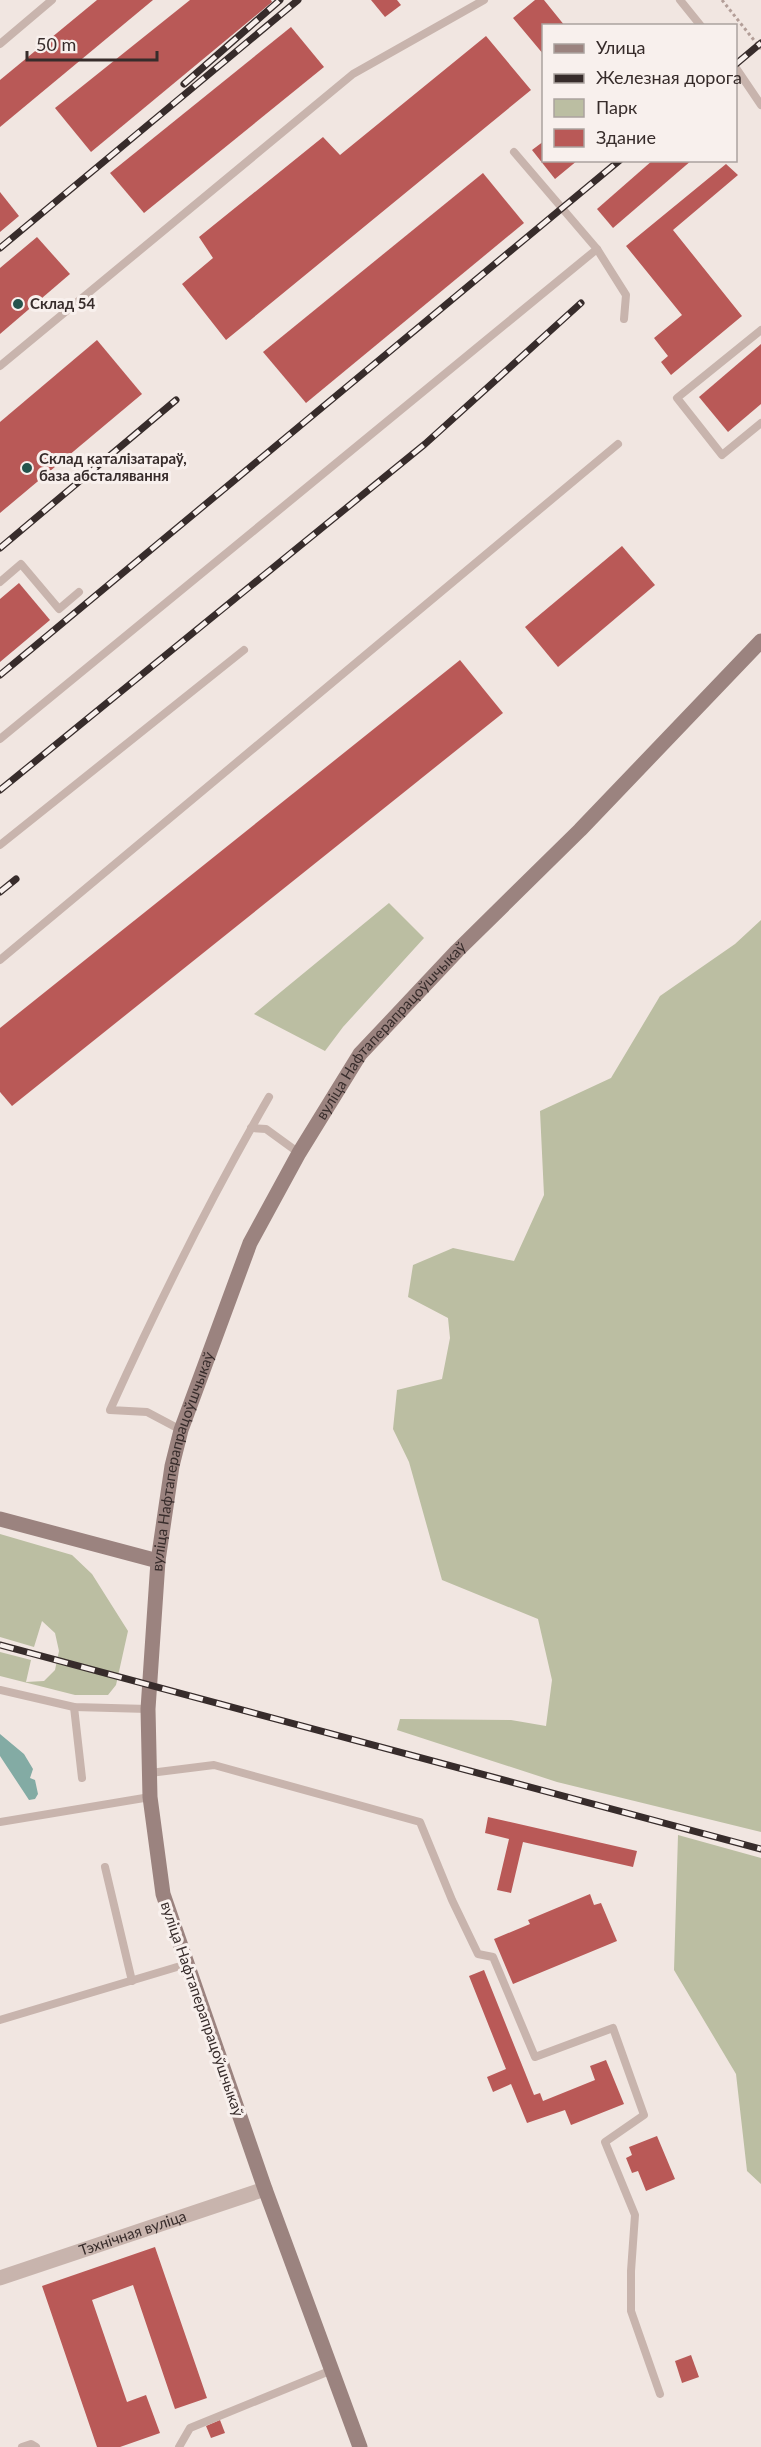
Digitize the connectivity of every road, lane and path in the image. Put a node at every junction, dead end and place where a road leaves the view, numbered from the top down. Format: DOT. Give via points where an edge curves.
graph roads {
  1 [pos="52,0"];
  2 [pos="484,0"];
  3 [pos="680,0"];
  4 [pos="722,0"];
  5 [pos="699,24"];
  6 [pos="0,44"];
  7 [pos="761,49"];
  8 [pos="737,71"];
  9 [pos="761,105"];
  10 [pos="514,152"];
  11 [pos="597,249"];
  12 [pos="624,319"];
  13 [pos="761,330"];
  14 [pos="0,366"];
  15 [pos="761,423"];
  16 [pos="618,444"];
  17 [pos="0,582"];
  18 [pos="79,592"];
  19 [pos="761,641"];
  20 [pos="244,650"];
  21 [pos="0,739"];
  22 [pos="0,845"];
  23 [pos="0,960"];
  24 [pos="269,1097"];
  25 [pos="251,1128"];
  26 [pos="299,1153"];
  27 [pos="181,1430"];
  28 [pos="0,1519"];
  29 [pos="158,1561"];
  30 [pos="0,1690"];
  31 [pos="74,1707"];
  32 [pos="148,1709"];
  33 [pos="150,1773"];
  34 [pos="82,1778"];
  35 [pos="150,1797"];
  36 [pos="0,1822"];
  37 [pos="105,1867"];
  38 [pos="187,1964"];
  39 [pos="132,1981"];
  40 [pos="0,2020"];
  41 [pos="265,2189"];
  42 [pos="0,2278"];
  43 [pos="332,2370"];
  44 [pos="660,2394"];
  45 [pos="22,2447"];
  46 [pos="36,2447"];
  47 [pos="179,2447"];
  48 [pos="360,2447"];
  1 -- 6 [label="lane"];
  2 -- 14 [label="lane" via="353,74"];
  3 -- 5 [label="lane"];
  4 -- 7 [label="path"];
  8 -- 9 [label="lane"];
  10 -- 11 [label="lane"];
  11 -- 12 [label="lane" via="626,295"];
  11 -- 21 [label="lane"];
  13 -- 15 [label="lane" via="677,398 722,455"];
  16 -- 23 [label="lane"];
  17 -- 18 [label="lane" via="21,564 59,609"];
  19 -- 26 [label="street, вуліца Нафтаперапрацоўшчыкаў" via="360,1054"];
  20 -- 22 [label="lane"];
  24 -- 25 [label="lane"];
  25 -- 26 [label="lane" via="266,1129"];
  25 -- 27 [label="lane" via="110,1410 147,1412"];
  26 -- 27 [label="street, вуліца Нафтаперапрацоўшчыкаў" via="250,1243"];
  27 -- 29 [label="street, вуліца Нафтаперапрацоўшчыкаў"];
  28 -- 29 [label="street"];
  29 -- 32 [label="street, вуліца Нафтаперапрацоўшчыкаў"];
  30 -- 31 [label="lane"];
  31 -- 32 [label="lane"];
  31 -- 34 [label="lane"];
  32 -- 33 [label="street, вуліца Нафтаперапрацоўшчыкаў"];
  33 -- 35 [label="street, вуліца Нафтаперапрацоўшчыкаў"];
  33 -- 44 [label="lane" via="214,1765 420,1822 477,1954 493,1957 535,2057 613,2028 644,2115 604,2142 635,2215 631,2312"];
  35 -- 36 [label="lane"];
  35 -- 38 [label="street, вуліца Нафтаперапрацоўшчыкаў" via="163,1894"];
  37 -- 39 [label="lane"];
  38 -- 39 [label="lane"];
  38 -- 41 [label="street, вуліца Нафтаперапрацоўшчыкаў"];
  39 -- 40 [label="lane"];
  41 -- 42 [label="street, Тэхнічная вуліца"];
  41 -- 43 [label="street, вуліца Нафтаперапрацоўшчыкаў"];
  43 -- 47 [label="lane" via="190,2428"];
  43 -- 48 [label="street, вуліца Нафтаперапрацоўшчыкаў"];
  45 -- 46 [label="lane"];
}
